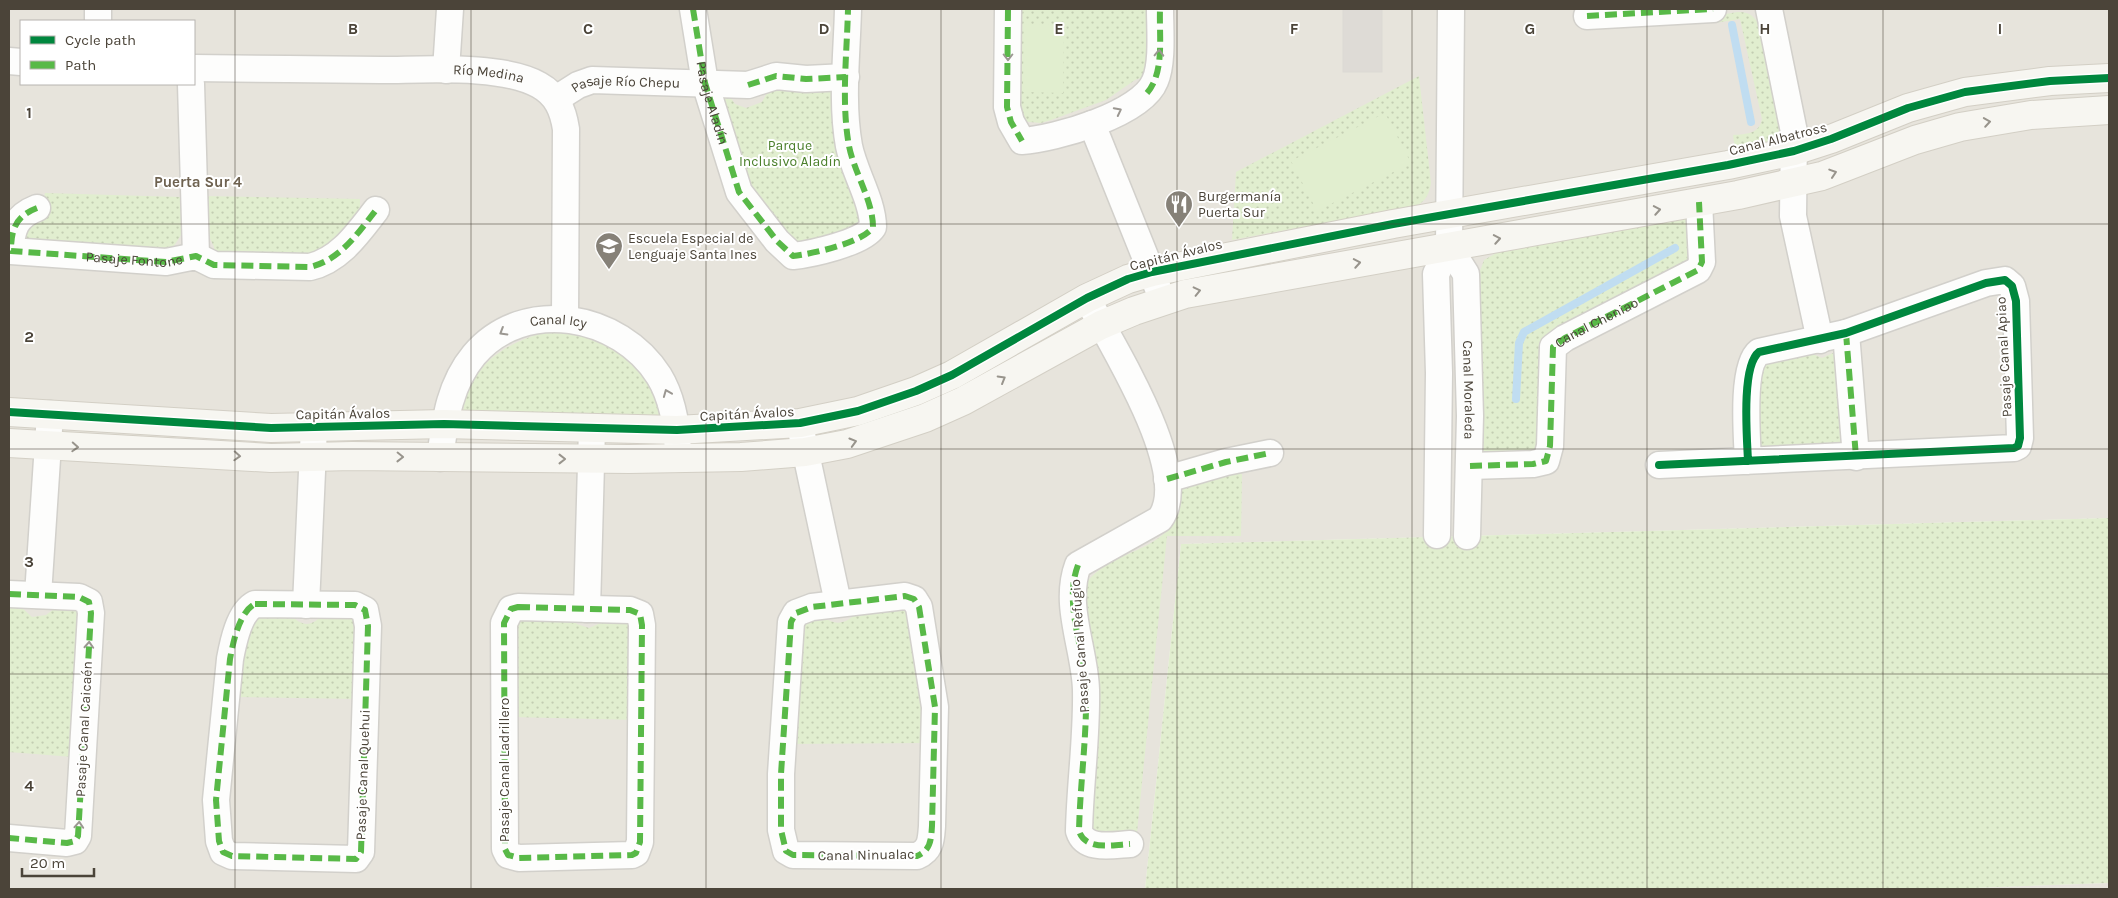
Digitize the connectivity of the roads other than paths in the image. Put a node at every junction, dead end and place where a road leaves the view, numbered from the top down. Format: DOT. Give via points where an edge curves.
graph roads {
  1 [pos="450,9"];
  2 [pos="693,9"];
  3 [pos="848,9"];
  4 [pos="1008,9"];
  5 [pos="1160,9"];
  6 [pos="1451,9"];
  7 [pos="1714,9"];
  8 [pos="1769,9"];
  9 [pos="1670,10"];
  10 [pos="1587,16"];
  11 [pos="195,68"];
  12 [pos="446,70"];
  13 [pos="846,77"];
  14 [pos="2109,78"];
  15 [pos="705,83"];
  16 [pos="191,85"];
  17 [pos="556,100"];
  18 [pos="2109,110"];
  19 [pos="1092,124"];
  20 [pos="1794,151"];
  21 [pos="1793,183"];
  22 [pos="1699,202"];
  23 [pos="37,208"];
  24 [pos="376,210"];
  25 [pos="1449,214"];
  26 [pos="1449,247"];
  27 [pos="196,256"];
  28 [pos="1152,272"];
  29 [pos="1087,298"];
  30 [pos="1163,301"];
  31 [pos="565,319"];
  32 [pos="1101,325"];
  33 [pos="1846,333"];
  34 [pos="1820,340"];
  35 [pos="9,412"];
  36 [pos="50,414"];
  37 [pos="800,423"];
  38 [pos="444,424"];
  39 [pos="314,427"];
  40 [pos="592,428"];
  41 [pos="677,430"];
  42 [pos="9,443"];
  43 [pos="48,446"];
  44 [pos="805,452"];
  45 [pos="1270,454"];
  46 [pos="314,457"];
  47 [pos="1856,457"];
  48 [pos="440,458"];
  49 [pos="678,458"];
  50 [pos="591,459"];
  51 [pos="1748,461"];
  52 [pos="1659,465"];
  53 [pos="1470,466"];
  54 [pos="1167,479"];
  55 [pos="1437,536"];
  56 [pos="1467,536"];
  57 [pos="9,594"];
  58 [pos="38,595"];
  59 [pos="838,602"];
  60 [pos="306,605"];
  61 [pos="587,609"];
  62 [pos="9,838"];
  63 [pos="1130,844"];
  1 -- 12 [label="street"];
  2 -- 15 [label="street, Pasaje Aladín"];
  3 -- 13 [label="street, Pasaje Aladín"];
  4 -- 19 [label="street, one-way" via="1007,107 1022,141 1038,140"];
  19 -- 5 [label="street, one-way" via="1134,103 1153,86 1158,73"];
  6 -- 25 [label="street"];
  7 -- 9 [label="street"];
  8 -- 20 [label="street" via="1794,132"];
  9 -- 10 [label="street"];
  11 -- 12 [label="street, Río Medina"];
  12 -- 17 [label="street, Río Medina" via="526,79 549,91"];
  13 -- 15 [label="street, Pasaje Río Chepu" via="806,79 776,76 748,85"];
  13 -- 15 [label="street, Pasaje Aladín" via="850,147 873,227 862,237 793,256 776,241 742,198"];
  14 -- 20 [label="street, Canal Albatross" via="2050,81 1965,92 1908,108"];
  15 -- 17 [label="street, Pasaje Río Chepu" via="592,80"];
  16 -- 27 [label="street"];
  17 -- 31 [label="street, Río Medina" via="566,129"];
  21 -- 18 [label="street, one-way" via="1841,170 1915,140 1960,127 2031,115"];
  19 -- 28 [label="street"];
  20 -- 21 [label="street"];
  20 -- 25 [label="street, Canal Albatross"];
  21 -- 22 [label="street"];
  21 -- 34 [label="street" via="1793,216"];
  26 -- 22 [label="street, one-way"];
  22 -- 53 [label="street, Canal Cheniao" via="1702,262 1698,270 1553,346 1550,446 1546,461"];
  23 -- 27 [label="street, Pasaje Fontone" via="26,212 16,222 11,251 166,262"];
  24 -- 27 [label="street, Pasaje Fontone" via="352,241 322,265 214,265"];
  25 -- 26 [label="street"];
  25 -- 28 [label="street, Capitán Ávalos"];
  30 -- 26 [label="street, one-way" via="1225,285"];
  26 -- 53 [label="street, Canal Moraleda" via="1466,274"];
  26 -- 55 [label="street" via="1436,274 1439,373"];
  28 -- 29 [label="street, Capitán Ávalos"];
  28 -- 30 [label="street"];
  29 -- 32 [label="street, Pasaje Canal Refugio"];
  29 -- 37 [label="street, Capitán Ávalos" via="952,375 916,391 858,411"];
  30 -- 32 [label="street"];
  31 -- 38 [label="street, Canal Icy, one-way" via="524,323 502,332 481,347 468,362 453,390"];
  41 -- 31 [label="street, Canal Icy, one-way" via="668,394 659,377 634,347 602,328"];
  44 -- 32 [label="street, one-way" via="847,444 938,412"];
  32 -- 54 [label="street, Pasaje Canal Refugio" via="1154,427"];
  33 -- 34 [label="street, Pasaje Canal Apiao"];
  33 -- 47 [label="street"];
  33 -- 47 [label="street, Pasaje Canal Apiao" via="1986,283 2005,280 2014,290 2018,446"];
  34 -- 51 [label="street, Pasaje Canal Apiao" via="1763,350 1753,359 1747,407"];
  35 -- 36 [label="street, Capitán Ávalos"];
  36 -- 39 [label="street, Capitán Ávalos" via="271,428"];
  36 -- 43 [label="street"];
  37 -- 41 [label="street, Capitán Ávalos"];
  37 -- 44 [label="street"];
  38 -- 39 [label="street, Capitán Ávalos"];
  38 -- 40 [label="street, Capitán Ávalos"];
  38 -- 48 [label="street, Canal Icy"];
  39 -- 46 [label="street"];
  40 -- 41 [label="street, Capitán Ávalos"];
  40 -- 50 [label="street"];
  41 -- 49 [label="street, Canal Icy"];
  42 -- 43 [label="street"];
  43 -- 46 [label="street, one-way" via="271,458"];
  43 -- 58 [label="street"];
  44 -- 49 [label="street"];
  44 -- 59 [label="street"];
  45 -- 54 [label="street" via="1226,462"];
  46 -- 48 [label="street, one-way"];
  46 -- 60 [label="street"];
  47 -- 51 [label="street, Pasaje Canal Apiao"];
  48 -- 50 [label="street, one-way"];
  49 -- 50 [label="street"];
  50 -- 61 [label="street"];
  51 -- 52 [label="street, Pasaje Canal Apiao"];
  53 -- 56 [label="street, Canal Moraleda"];
  54 -- 63 [label="street, Pasaje Canal Refugio" via="1167,503 1160,519 1078,565 1075,572 1075,620 1086,688 1079,834 1090,844"];
  57 -- 58 [label="street, Pasaje Canal Caicaén"];
  62 -- 58 [label="street, Pasaje Canal Caicaén, one-way" via="72,842 79,832 91,606 85,598"];
  59 -- 59 [label="street, Canal Ninualac" via="805,608 796,613 791,622 781,774 782,842 786,851 793,855 917,856 925,853 931,840 935,707 919,607 914,599 905,596"];
  60 -- 60 [label="street, Pasaje Canal Quehui" via="252,606 232,645 216,800 218,841 223,852 232,856 351,860 359,857 361,852 367,613 363,608 354,606"];
  61 -- 61 [label="street, Pasaje Canal Ladrillero" via="518,607 506,615 503,842 504,850 513,857 626,856 636,853 639,848 642,619 636,611"];
}
